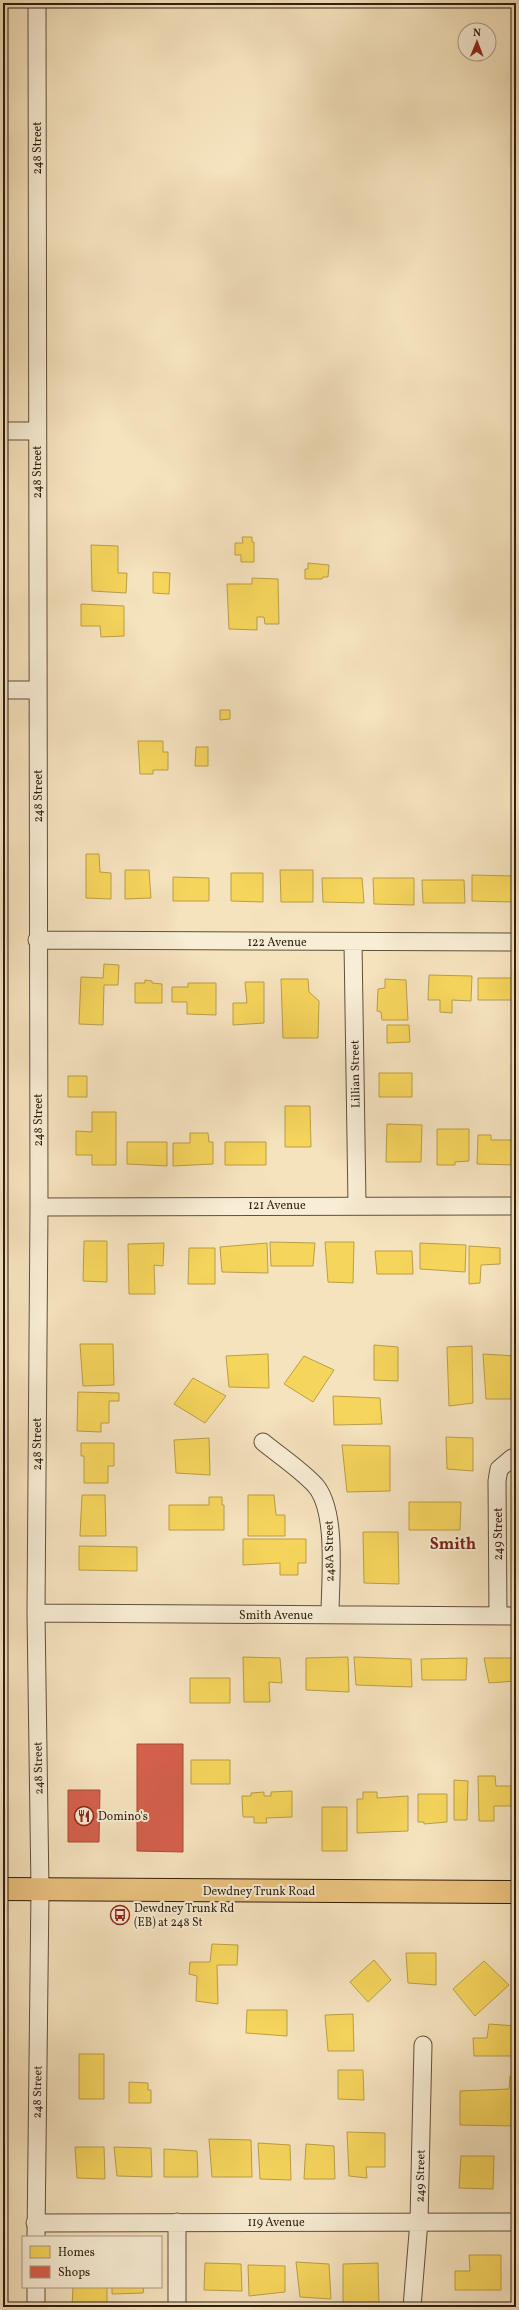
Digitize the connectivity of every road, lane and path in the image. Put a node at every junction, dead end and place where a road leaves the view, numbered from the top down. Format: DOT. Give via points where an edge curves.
graph roads {
  1 [pos="37,3"];
  2 [pos="3,431"];
  3 [pos="37,431"];
  4 [pos="3,690"];
  5 [pos="38,690"];
  6 [pos="38,940"];
  7 [pos="516,942"];
  8 [pos="353,943"];
  9 [pos="357,1204"];
  10 [pos="39,1206"];
  11 [pos="516,1206"];
  12 [pos="263,1442"];
  13 [pos="512,1458"];
  14 [pos="36,1613"];
  15 [pos="330,1615"];
  16 [pos="498,1616"];
  17 [pos="516,1616"];
  18 [pos="3,1889"];
  19 [pos="40,1890"];
  20 [pos="516,1892"];
  21 [pos="423,2045"];
  22 [pos="419,2221"];
  23 [pos="177,2222"];
  24 [pos="516,2222"];
  25 [pos="36,2230"];
  26 [pos="36,2288"];
  27 [pos="36,2307"];
  28 [pos="177,2307"];
  29 [pos="412,2307"];
  1 -- 3 [label="street, 248 Street"];
  2 -- 3 [label="street"];
  3 -- 5 [label="street, 248 Street"];
  4 -- 5 [label="street"];
  5 -- 6 [label="street, 248 Street"];
  6 -- 8 [label="street, 122 Avenue"];
  6 -- 10 [label="street, 248 Street"];
  7 -- 8 [label="street, 122 Avenue"];
  8 -- 9 [label="street, Lillian Street"];
  9 -- 10 [label="street, 121 Avenue"];
  9 -- 11 [label="street, 121 Avenue"];
  10 -- 14 [label="street, 248 Street"];
  12 -- 15 [label="street, 248A Street" via="315,1485 325,1501 330,1521"];
  13 -- 16 [label="street, 249 Street" via="499,1468 497,1481"];
  14 -- 15 [label="street, Smith Avenue"];
  14 -- 19 [label="street, 248 Street"];
  15 -- 16 [label="street, Smith Avenue"];
  16 -- 17 [label="street, Smith Avenue"];
  18 -- 19 [label="main road, Dewdney Trunk Road"];
  19 -- 20 [label="main road, Dewdney Trunk Road"];
  19 -- 25 [label="street, 248 Street"];
  21 -- 22 [label="street, 249 Street"];
  22 -- 23 [label="street, 119 Avenue"];
  22 -- 24 [label="street, 119 Avenue"];
  22 -- 29 [label="street, 249 Street"];
  23 -- 25 [label="street, 119 Avenue"];
  23 -- 28 [label="street"];
  26 -- 27 [label="street"];
}
